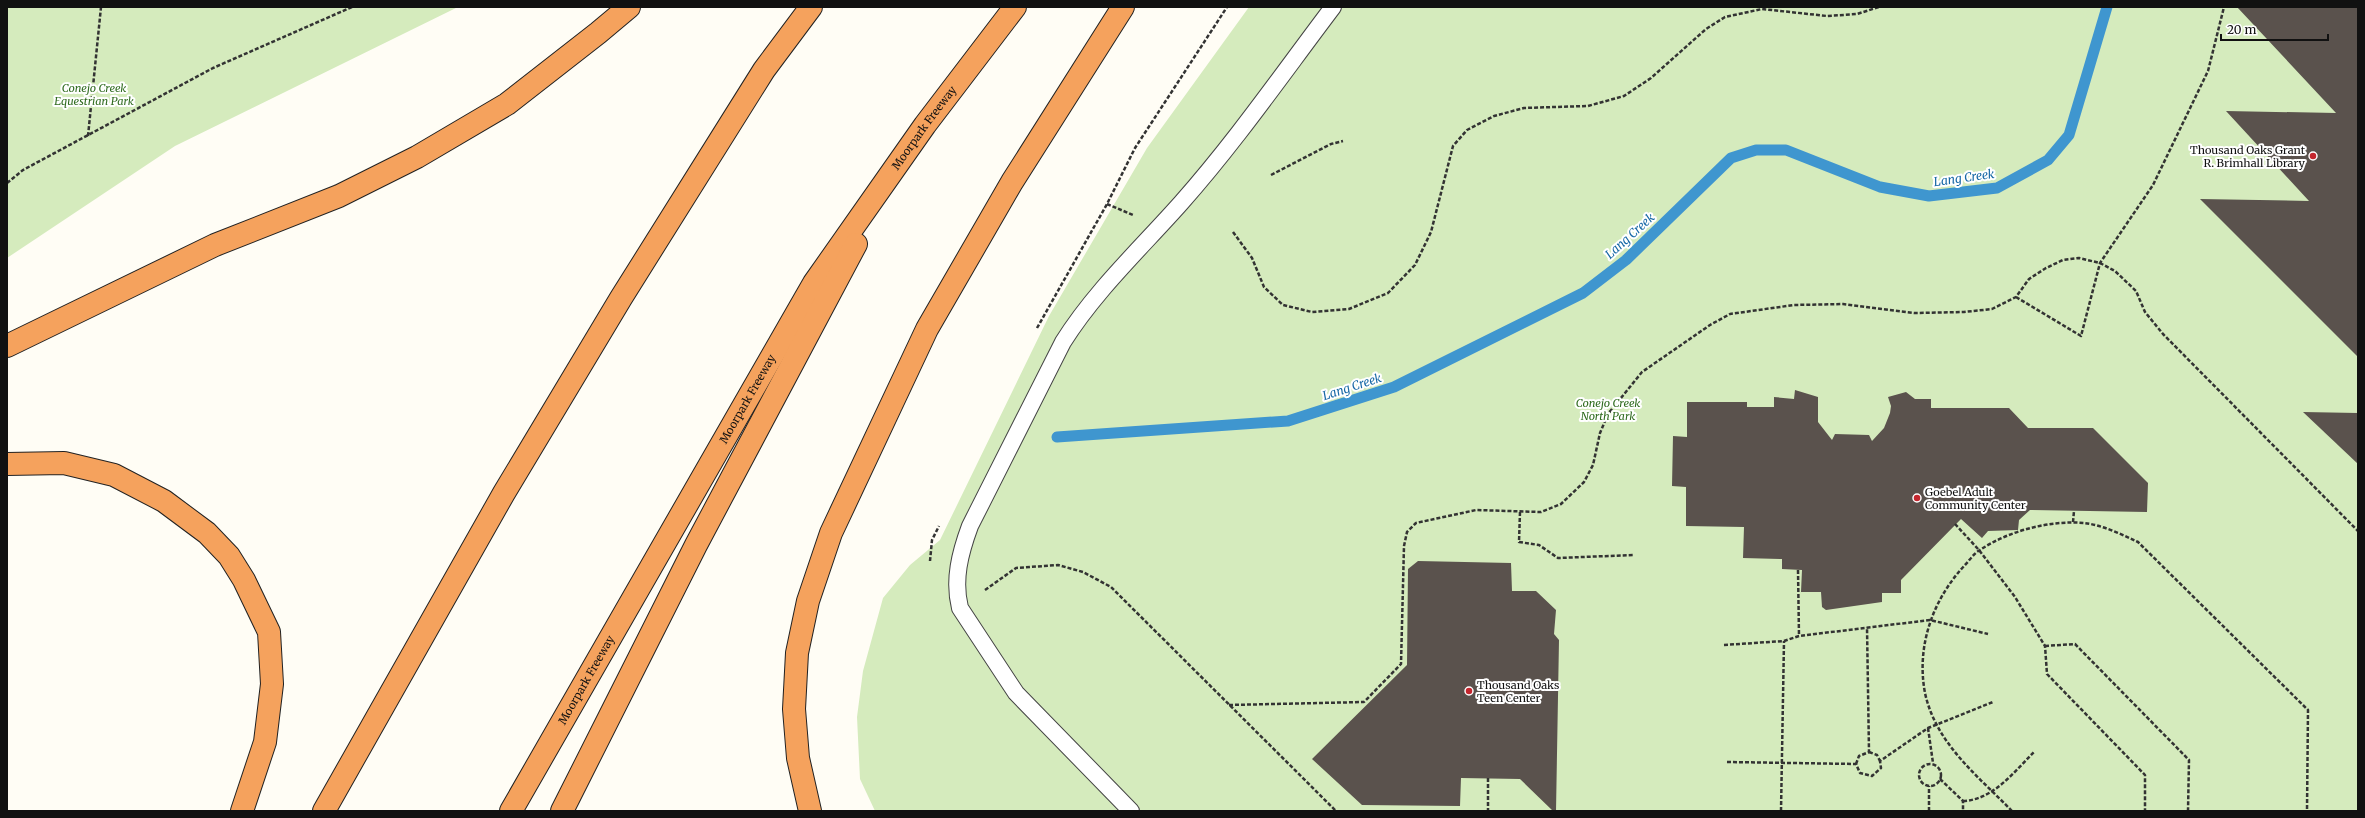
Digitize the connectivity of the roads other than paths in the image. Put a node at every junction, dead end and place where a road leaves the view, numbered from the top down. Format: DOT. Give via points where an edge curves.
graph roads {
  1 [pos="629,7"];
  2 [pos="811,7"];
  3 [pos="1015,7"];
  4 [pos="1123,7"];
  5 [pos="1333,7"];
  6 [pos="901,160"];
  7 [pos="7,346"];
  8 [pos="7,464"];
  9 [pos="242,811"];
  10 [pos="324,811"];
  11 [pos="511,811"];
  12 [pos="562,811"];
  13 [pos="810,811"];
  14 [pos="1131,811"];
  1 -- 7 [label="highway" via="507,104 417,157 339,196 215,245"];
  2 -- 10 [label="highway" via="764,70 621,298 504,493"];
  3 -- 6 [label="highway, Moorpark Freeway"];
  4 -- 13 [label="highway" via="1012,182 927,329 831,533 808,601 797,653 794,709 797,744"];
  5 -- 14 [label="lane" via="1237,137 1078,318 1063,342 963,544 956,592 960,608 1016,693"];
  6 -- 11 [label="highway, Moorpark Freeway" via="814,283"];
  6 -- 12 [label="highway" via="696,545"];
  8 -- 9 [label="highway" via="64,463 114,475 164,501 207,533 229,556 244,580 269,632 272,684 265,742"];
}
